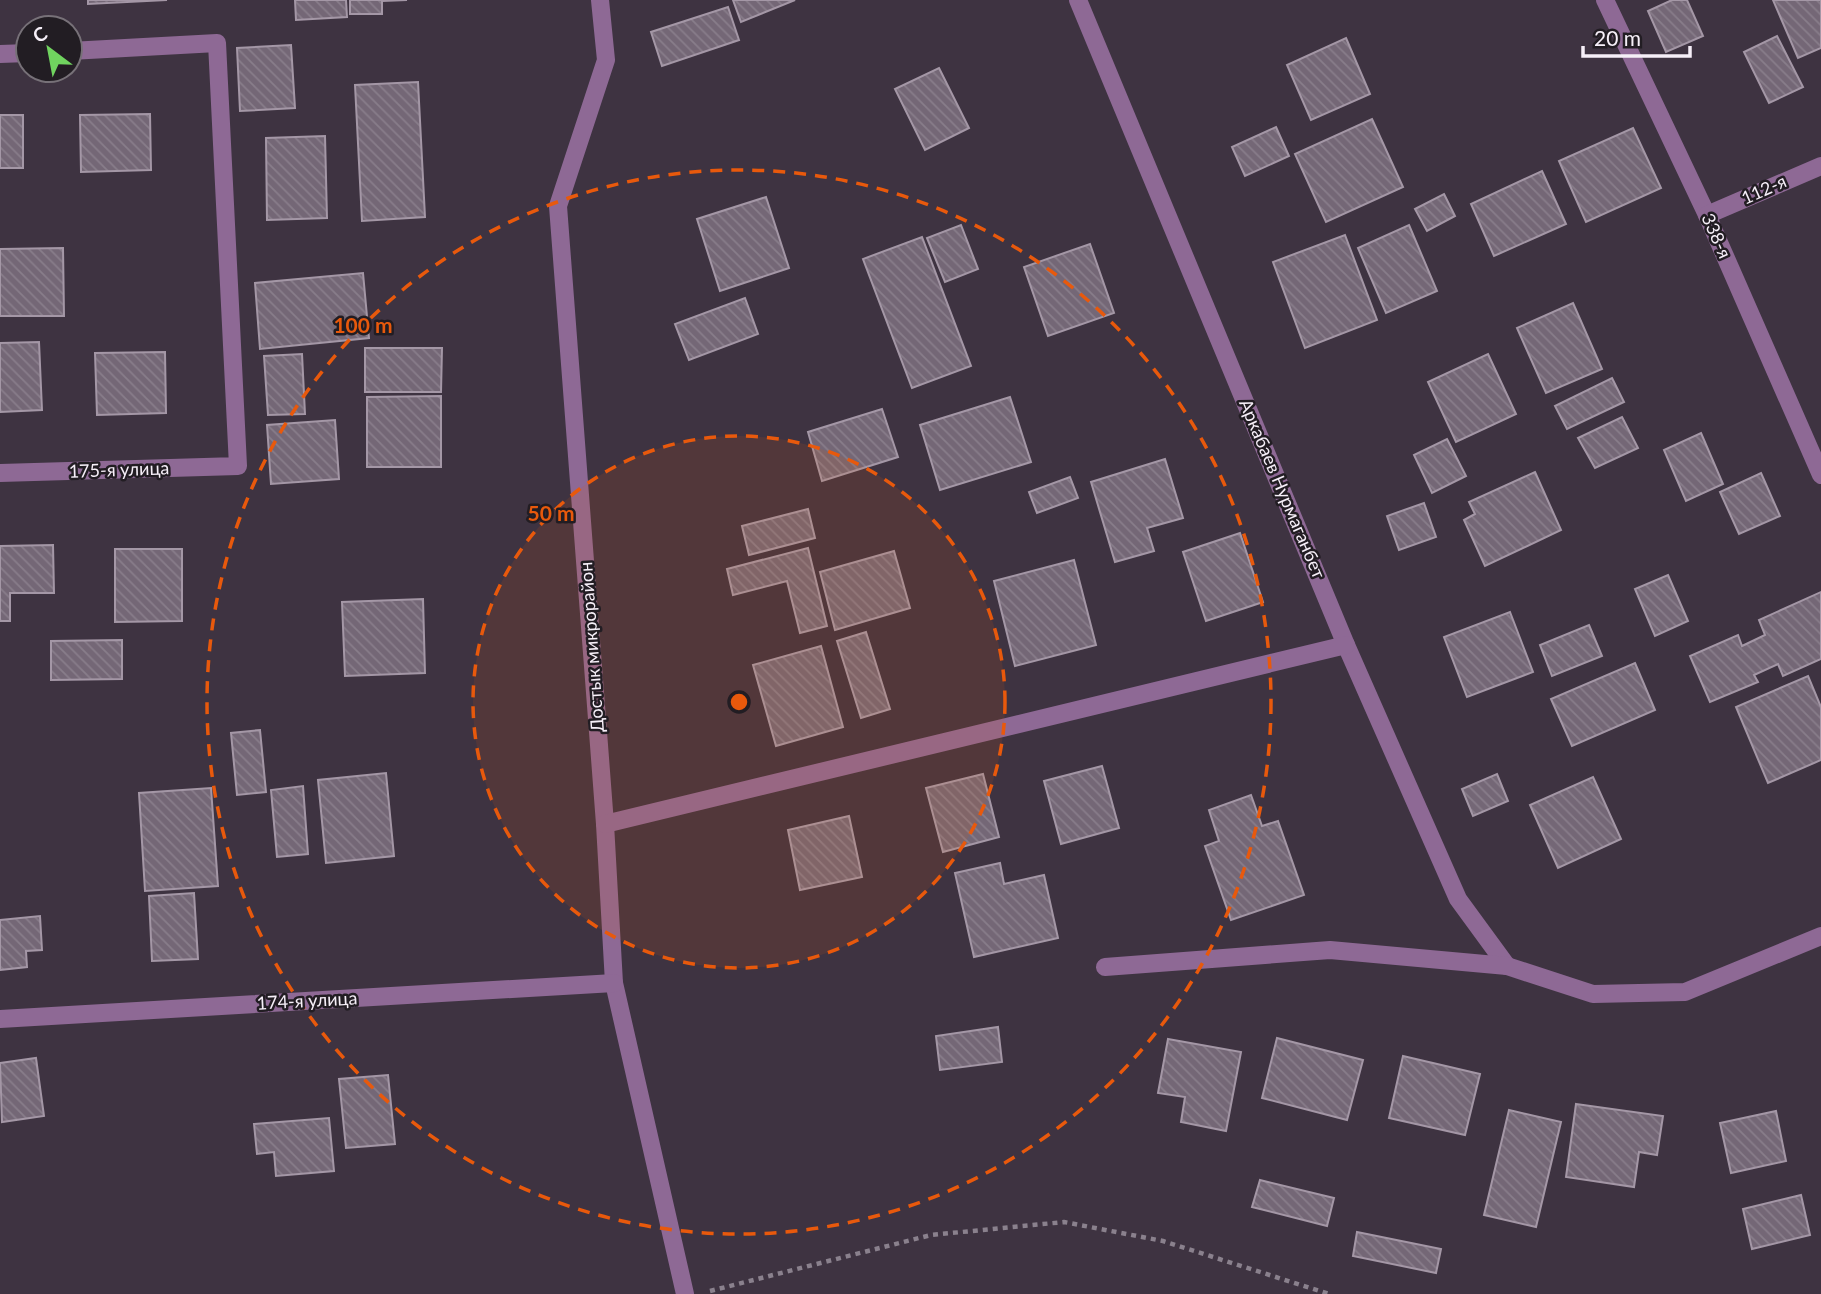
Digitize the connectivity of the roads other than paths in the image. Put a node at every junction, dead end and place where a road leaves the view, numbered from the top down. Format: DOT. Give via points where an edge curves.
graph roads {
  1 [pos="600,0"];
  2 [pos="1078,0"];
  3 [pos="1605,0"];
  4 [pos="84,50"];
  5 [pos="1821,166"];
  6 [pos="1707,215"];
  7 [pos="0,473"];
  8 [pos="1821,475"];
  9 [pos="1346,645"];
  10 [pos="606,824"];
  11 [pos="1821,936"];
  12 [pos="1507,966"];
  13 [pos="1105,967"];
  14 [pos="614,983"];
  15 [pos="0,1019"];
  16 [pos="685,1294"];
  1 -- 10 [label="street, Достык микрорайон" via="606,60 558,206"];
  2 -- 9 [label="street, Аркабаев Нурмаганбет"];
  3 -- 6 [label="street, 338-я"];
  4 -- 7 [label="street, 175-я улица" via="217,43 239,466"];
  5 -- 6 [label="street, 112-я"];
  6 -- 8 [label="street, 338-я"];
  9 -- 10 [label="street"];
  9 -- 12 [label="street, Аркабаев Нурмаганбет" via="1458,899"];
  10 -- 14 [label="street, Достык микрорайон"];
  11 -- 12 [label="street" via="1685,992 1593,994"];
  12 -- 13 [label="street" via="1330,950"];
  14 -- 15 [label="street, 174-я улица"];
  14 -- 16 [label="street, Достык микрорайон"];
}
